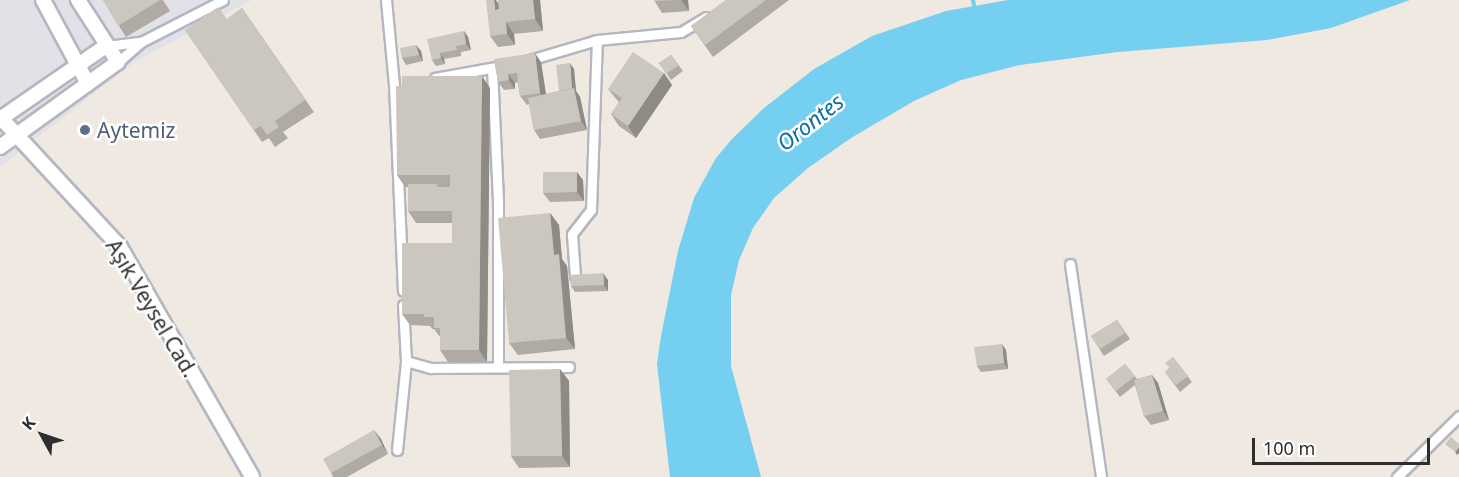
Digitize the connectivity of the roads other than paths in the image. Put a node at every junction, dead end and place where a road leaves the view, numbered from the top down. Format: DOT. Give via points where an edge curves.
graph roads {
  1 [pos="43,0"];
  2 [pos="78,0"];
  3 [pos="223,0"];
  4 [pos="386,0"];
  5 [pos="717,10"];
  6 [pos="597,40"];
  7 [pos="141,42"];
  8 [pos="106,46"];
  9 [pos="118,62"];
  10 [pos="76,66"];
  11 [pos="492,68"];
  12 [pos="427,79"];
  13 [pos="405,83"];
  14 [pos="87,84"];
  15 [pos="394,85"];
  16 [pos="5,124"];
  17 [pos="0,147"];
  18 [pos="1070,264"];
  19 [pos="574,276"];
  20 [pos="406,361"];
  21 [pos="569,367"];
  22 [pos="498,368"];
  23 [pos="1459,416"];
  24 [pos="397,450"];
  25 [pos="252,477"];
  26 [pos="1101,477"];
  27 [pos="1397,477"];
  1 -- 10 [label="street"];
  2 -- 8 [label="street"];
  3 -- 7 [label="street"];
  4 -- 15 [label="street"];
  5 -- 6 [label="street" via="681,32"];
  6 -- 11 [label="street"];
  6 -- 19 [label="street" via="591,210 572,234"];
  7 -- 8 [label="street"];
  7 -- 9 [label="street"];
  8 -- 9 [label="street"];
  8 -- 10 [label="street"];
  9 -- 14 [label="street"];
  10 -- 14 [label="street"];
  10 -- 16 [label="street"];
  11 -- 12 [label="street"];
  11 -- 22 [label="street" via="498,202"];
  13 -- 15 [label="street"];
  14 -- 16 [label="street"];
  15 -- 20 [label="street"];
  16 -- 17 [label="street"];
  16 -- 25 [label="street, Aşık Veysel Cad." via="120,247"];
  18 -- 26 [label="street"];
  20 -- 22 [label="street" via="431,368"];
  20 -- 24 [label="street"];
  21 -- 22 [label="street"];
  23 -- 27 [label="street"];
}
